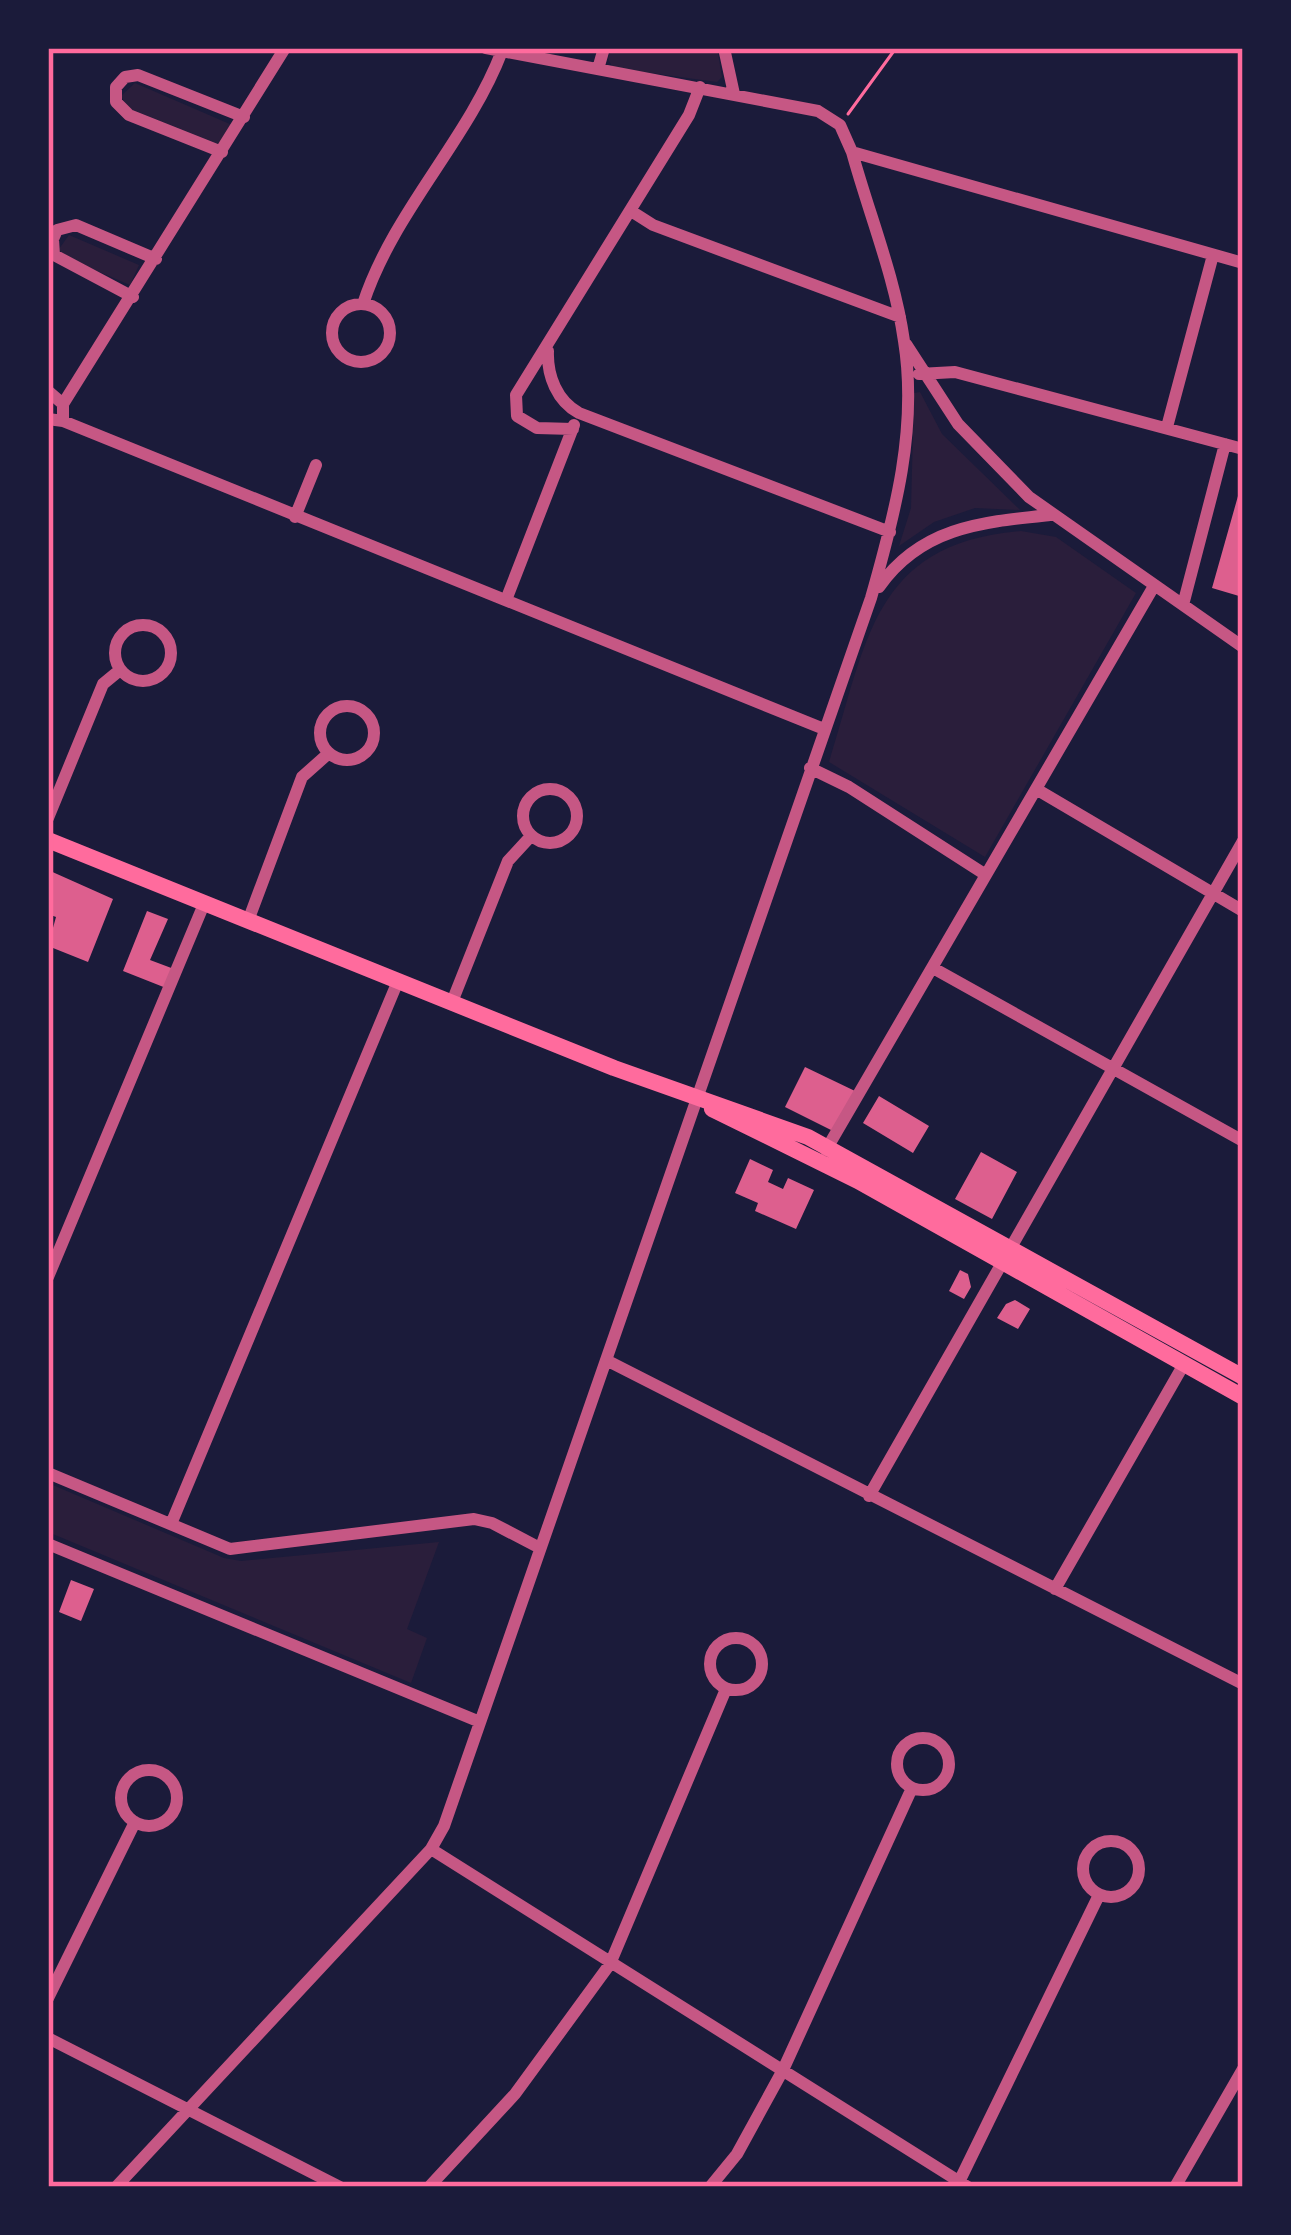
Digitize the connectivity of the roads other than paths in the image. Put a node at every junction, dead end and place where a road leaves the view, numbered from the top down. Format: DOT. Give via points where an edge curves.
graph roads {
  1 [pos="285,48"];
  2 [pos="486,48"];
  3 [pos="604,48"];
  4 [pos="724,48"];
  5 [pos="502,51"];
  6 [pos="598,69"];
  7 [pos="700,87"];
  8 [pos="734,94"];
  9 [pos="244,117"];
  10 [pos="222,152"];
  11 [pos="852,152"];
  12 [pos="631,211"];
  13 [pos="1213,255"];
  14 [pos="156,259"];
  15 [pos="1243,263"];
  16 [pos="133,297"];
  17 [pos="363,304"];
  18 [pos="900,317"];
  19 [pos="905,344"];
  20 [pos="548,346"];
  21 [pos="923,374"];
  22 [pos="906,377"];
  23 [pos="48,392"];
  24 [pos="63,404"];
  25 [pos="579,413"];
  26 [pos="48,419"];
  27 [pos="63,421"];
  28 [pos="1167,427"];
  29 [pos="573,429"];
  30 [pos="1225,444"];
  31 [pos="1243,449"];
  32 [pos="316,466"];
  33 [pos="1050,515"];
  34 [pos="295,517"];
  35 [pos="890,532"];
  36 [pos="1154,586"];
  37 [pos="871,598"];
  38 [pos="506,600"];
  39 [pos="1183,605"];
  40 [pos="1243,647"];
  41 [pos="120,670"];
  42 [pos="824,729"];
  43 [pos="329,754"];
  44 [pos="810,768"];
  45 [pos="1036,789"];
  46 [pos="48,818"];
  47 [pos="531,836"];
  48 [pos="48,840"];
  49 [pos="1243,841"];
  50 [pos="986,875"];
  51 [pos="1212,893"];
  52 [pos="204,904"];
  53 [pos="1243,911"];
  54 [pos="248,921"];
  55 [pos="932,968"];
  56 [pos="398,981"];
  57 [pos="452,1002"];
  58 [pos="1111,1067"];
  59 [pos="695,1099"];
  60 [pos="1243,1141"];
  61 [pos="824,1154"];
  62 [pos="1009,1255"];
  63 [pos="48,1276"];
  64 [pos="607,1360"];
  65 [pos="1184,1364"];
  66 [pos="1243,1376"];
  67 [pos="1243,1397"];
  68 [pos="48,1473"];
  69 [pos="869,1496"];
  70 [pos="171,1524"];
  71 [pos="48,1544"];
  72 [pos="538,1547"];
  73 [pos="1055,1589"];
  74 [pos="1241,1679"];
  75 [pos="726,1689"];
  76 [pos="480,1722"];
  77 [pos="912,1788"];
  78 [pos="135,1822"];
  79 [pos="431,1850"];
  80 [pos="1099,1894"];
  81 [pos="610,1964"];
  82 [pos="48,1998"];
  83 [pos="48,2038"];
  84 [pos="1243,2069"];
  85 [pos="783,2070"];
  86 [pos="188,2109"];
  87 [pos="961,2185"];
  88 [pos="116,2187"];
  89 [pos="340,2187"];
  90 [pos="429,2187"];
  91 [pos="710,2187"];
  92 [pos="1174,2187"];
  1 -- 9 [label="street"];
  2 -- 5 [label="street"];
  3 -- 6 [label="street"];
  4 -- 8 [label="street"];
  5 -- 6 [label="street"];
  5 -- 17 [label="street"];
  6 -- 7 [label="street"];
  7 -- 8 [label="street"];
  7 -- 12 [label="street"];
  8 -- 11 [label="street" via="818,111 840,125"];
  9 -- 10 [label="street"];
  9 -- 10 [label="street" via="138,75 116,87 116,102 129,115"];
  10 -- 14 [label="street"];
  11 -- 13 [label="street"];
  11 -- 18 [label="street"];
  12 -- 18 [label="street"];
  12 -- 20 [label="street"];
  13 -- 15 [label="street"];
  13 -- 28 [label="street"];
  14 -- 16 [label="street"];
  14 -- 16 [label="street" via="76,225 57,230 54,255"];
  16 -- 24 [label="street"];
  17 -- 17 [label="street" via="345,309 332,332 337,349 361,362 379,356 390,339 381,312"];
  18 -- 19 [label="street"];
  19 -- 21 [label="street"];
  19 -- 22 [label="street"];
  20 -- 25 [label="street" via="553,384"];
  20 -- 29 [label="street" via="516,395 517,416"];
  21 -- 22 [label="street"];
  21 -- 28 [label="street" via="956,373"];
  21 -- 33 [label="street" via="986,456"];
  22 -- 35 [label="street" via="903,471"];
  23 -- 24 [label="street"];
  24 -- 27 [label="street"];
  25 -- 29 [label="street"];
  25 -- 35 [label="street"];
  26 -- 27 [label="street"];
  27 -- 34 [label="street"];
  28 -- 30 [label="street"];
  29 -- 38 [label="street"];
  30 -- 31 [label="street"];
  30 -- 39 [label="street"];
  32 -- 34 [label="street"];
  33 -- 36 [label="street"];
  33 -- 37 [label="street" via="967,525 928,540"];
  34 -- 38 [label="street"];
  35 -- 37 [label="street"];
  36 -- 39 [label="street"];
  36 -- 45 [label="street"];
  37 -- 42 [label="street"];
  38 -- 42 [label="street"];
  39 -- 40 [label="street"];
  41 -- 41 [label="street" via="134,680 160,675 171,651 164,634 138,625 121,634 114,652"];
  41 -- 46 [label="street" via="103,684"];
  42 -- 44 [label="street"];
  43 -- 43 [label="street" via="353,759 368,751 373,727 363,712 346,706 323,720 320,738"];
  43 -- 54 [label="street" via="302,777"];
  44 -- 50 [label="street"];
  44 -- 59 [label="street"];
  45 -- 50 [label="street"];
  45 -- 51 [label="street"];
  47 -- 47 [label="street" via="548,843 566,838 578,814 570,797 555,789 531,796 523,812"];
  47 -- 57 [label="street" via="508,861"];
  48 -- 52 [label="main road"];
  49 -- 51 [label="street"];
  50 -- 55 [label="street"];
  51 -- 53 [label="street"];
  51 -- 58 [label="street"];
  52 -- 54 [label="main road"];
  52 -- 63 [label="street"];
  54 -- 56 [label="main road"];
  55 -- 58 [label="street"];
  55 -- 61 [label="street"];
  56 -- 57 [label="main road"];
  56 -- 70 [label="street"];
  57 -- 59 [label="main road"];
  58 -- 60 [label="street"];
  58 -- 62 [label="street"];
  59 -- 61 [label="main road" via="732,1108"];
  59 -- 64 [label="street"];
  61 -- 62 [label="main road"];
  62 -- 65 [label="main road"];
  62 -- 66 [label="main road"];
  62 -- 69 [label="street"];
  64 -- 69 [label="street"];
  64 -- 72 [label="street"];
  65 -- 67 [label="main road"];
  65 -- 73 [label="street"];
  68 -- 70 [label="street"];
  69 -- 73 [label="street"];
  70 -- 72 [label="street" via="247,1550 474,1519"];
  71 -- 76 [label="street"];
  72 -- 76 [label="street"];
  73 -- 74 [label="street"];
  75 -- 75 [label="street" via="742,1690 761,1674 762,1658 745,1639 713,1650 709,1668"];
  75 -- 81 [label="street"];
  76 -- 79 [label="street"];
  77 -- 77 [label="street" via="930,1790 949,1771 947,1753 934,1740 917,1738 898,1754 900,1778"];
  77 -- 85 [label="street"];
  78 -- 78 [label="street" via="152,1825 173,1811 174,1785 161,1773 127,1780 121,1798"];
  78 -- 82 [label="street"];
  79 -- 81 [label="street"];
  79 -- 86 [label="street"];
  80 -- 80 [label="street" via="1118,1897 1134,1886 1139,1867 1123,1844 1097,1844 1085,1857 1086,1883"];
  80 -- 87 [label="street"];
  81 -- 85 [label="street"];
  81 -- 90 [label="street" via="515,2094"];
  83 -- 86 [label="street"];
  84 -- 92 [label="street"];
  85 -- 87 [label="street"];
  85 -- 91 [label="street"];
  86 -- 88 [label="street"];
  86 -- 89 [label="street"];
}
